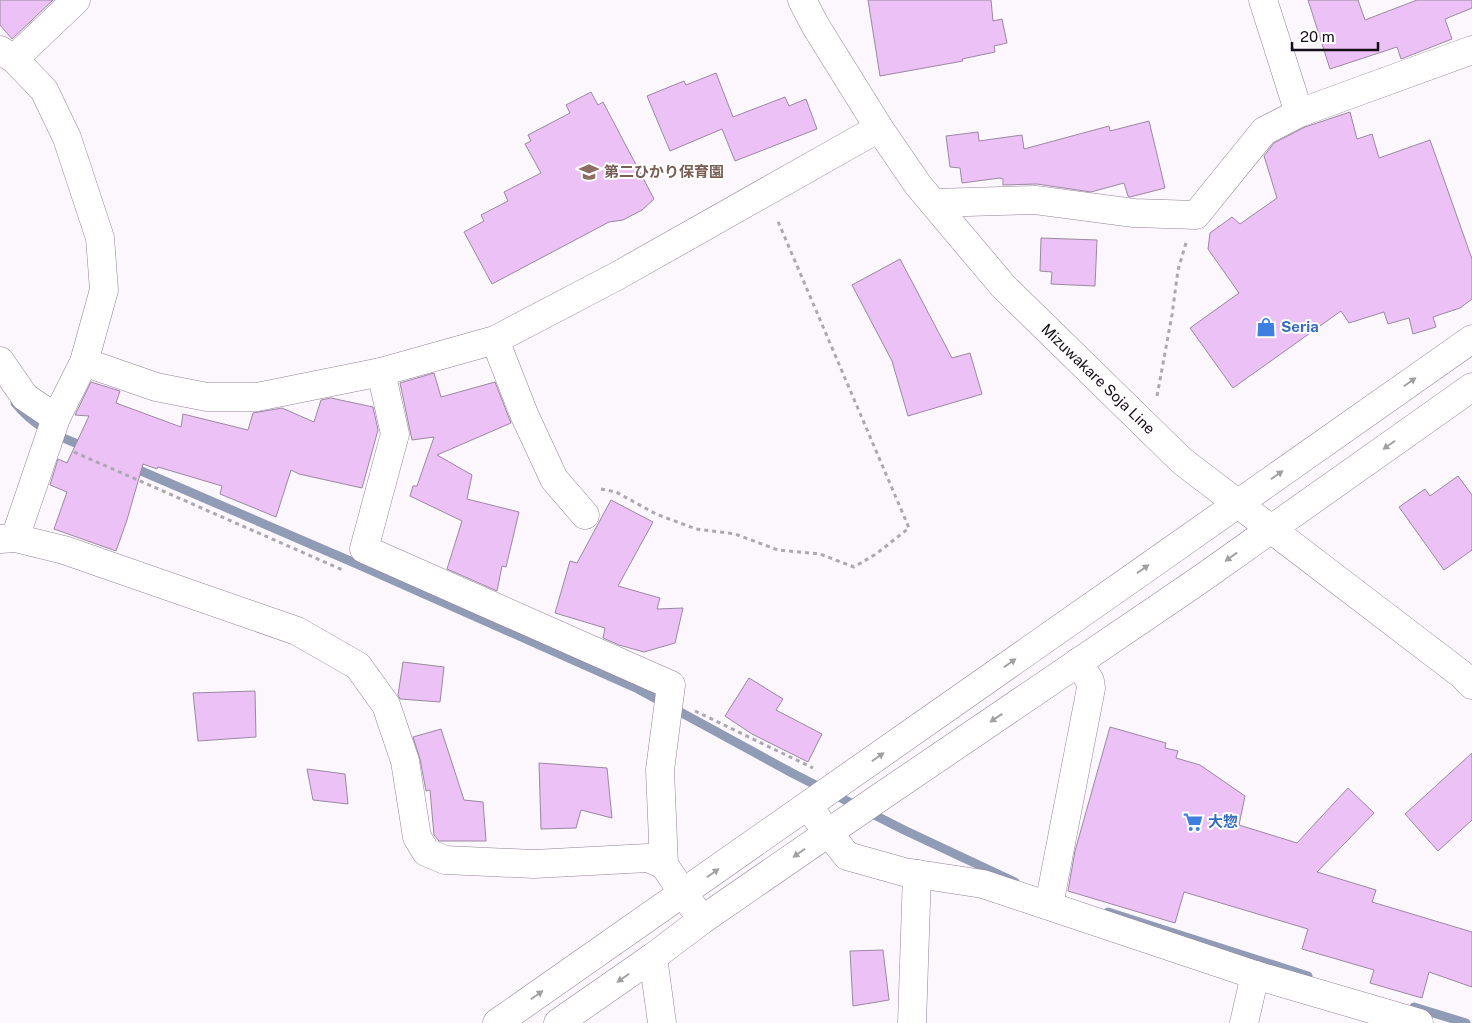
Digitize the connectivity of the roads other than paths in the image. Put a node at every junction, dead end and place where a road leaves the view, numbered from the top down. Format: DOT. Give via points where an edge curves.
graph roads {
  1 [pos="76,0"];
  2 [pos="802,0"];
  3 [pos="1263,0"];
  4 [pos="1472,50"];
  5 [pos="7,54"];
  6 [pos="1300,113"];
  7 [pos="878,128"];
  8 [pos="933,203"];
  9 [pos="1472,339"];
  10 [pos="494,340"];
  11 [pos="0,361"];
  12 [pos="84,362"];
  13 [pos="381,372"];
  14 [pos="1472,387"];
  15 [pos="52,428"];
  16 [pos="1237,503"];
  17 [pos="584,515"];
  18 [pos="1271,529"];
  19 [pos="7,539"];
  20 [pos="1078,662"];
  21 [pos="1468,675"];
  22 [pos="821,791"];
  23 [pos="829,832"];
  24 [pos="664,865"];
  25 [pos="917,874"];
  26 [pos="683,894"];
  27 [pos="1050,897"];
  28 [pos="702,920"];
  29 [pos="653,957"];
  30 [pos="1255,974"];
  31 [pos="496,1023"];
  32 [pos="558,1023"];
  33 [pos="662,1023"];
  34 [pos="912,1023"];
  35 [pos="1244,1023"];
  36 [pos="1419,1023"];
  1 -- 5 [label="street"];
  2 -- 7 [label="street, Mizuwakare Soja Line"];
  3 -- 6 [label="street"];
  4 -- 6 [label="street"];
  5 -- 12 [label="street" via="44,90 68,138 100,238 104,290"];
  6 -- 8 [label="street" via="1264,131 1196,215 1134,213 1036,200"];
  7 -- 8 [label="street, Mizuwakare Soja Line"];
  7 -- 10 [label="street" via="617,276"];
  8 -- 16 [label="street, Mizuwakare Soja Line" via="1003,286 1182,461"];
  16 -- 9 [label="street, one-way"];
  10 -- 13 [label="street"];
  10 -- 17 [label="street" via="554,479"];
  11 -- 15 [label="street"];
  12 -- 13 [label="street" via="156,387 207,397 258,397"];
  12 -- 15 [label="street"];
  13 -- 24 [label="street" via="395,434 364,549 671,685 660,770"];
  14 -- 18 [label="street, one-way"];
  15 -- 19 [label="street"];
  16 -- 18 [label="street, Mizuwakare Soja Line"];
  22 -- 16 [label="street, one-way"];
  18 -- 20 [label="street, one-way"];
  18 -- 21 [label="street, Mizuwakare Soja Line"];
  19 -- 24 [label="street" via="64,550 297,630 358,666 386,705 405,761 417,837 426,852 444,860 534,864 648,858"];
  20 -- 23 [label="street, one-way"];
  20 -- 27 [label="street" via="1091,688"];
  22 -- 23 [label="street"];
  26 -- 22 [label="street, one-way"];
  23 -- 25 [label="street" via="847,856"];
  23 -- 28 [label="street, one-way"];
  24 -- 26 [label="street"];
  25 -- 27 [label="street"];
  25 -- 34 [label="street"];
  26 -- 28 [label="street"];
  31 -- 26 [label="street, one-way"];
  27 -- 30 [label="street"];
  28 -- 29 [label="street"];
  29 -- 32 [label="street, one-way"];
  29 -- 33 [label="street"];
  30 -- 35 [label="street"];
  30 -- 36 [label="street"];
}
